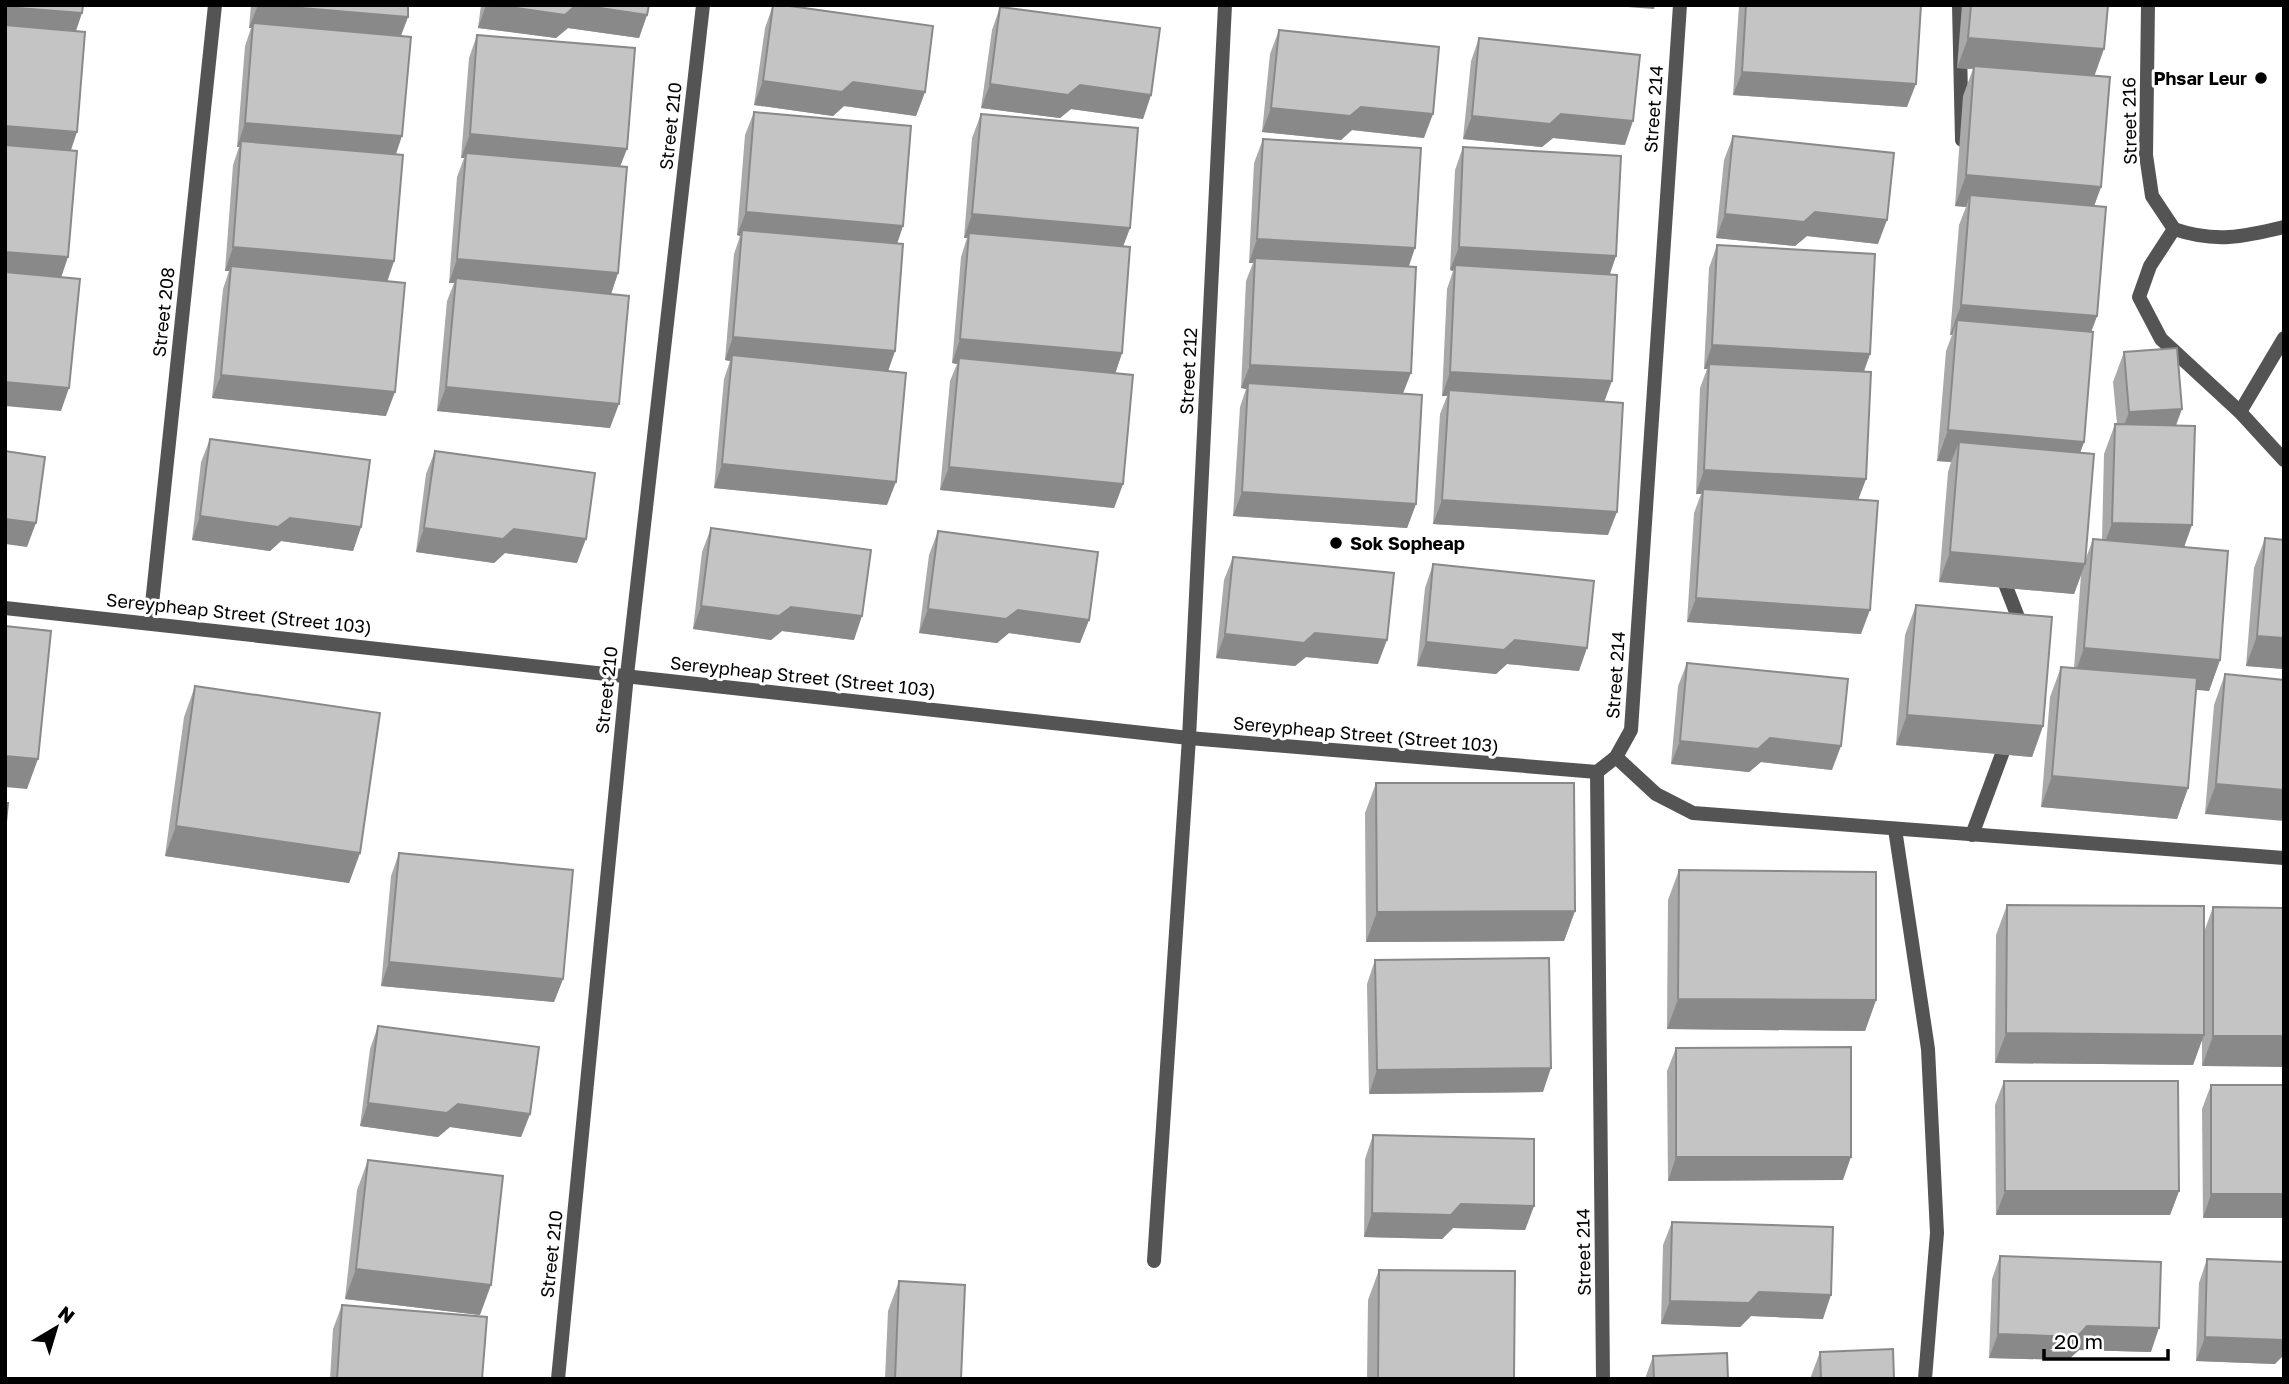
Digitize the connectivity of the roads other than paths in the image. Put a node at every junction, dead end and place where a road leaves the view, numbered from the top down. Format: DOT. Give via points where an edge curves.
graph roads {
  1 [pos="215,5"];
  2 [pos="703,5"];
  3 [pos="1225,5"];
  4 [pos="1680,5"];
  5 [pos="1959,5"];
  6 [pos="2148,5"];
  7 [pos="1962,159"];
  8 [pos="2284,227"];
  9 [pos="2174,229"];
  10 [pos="2284,338"];
  11 [pos="2240,412"];
  12 [pos="2284,460"];
  13 [pos="1993,553"];
  14 [pos="5,608"];
  15 [pos="150,622"];
  16 [pos="2027,640"];
  17 [pos="627,675"];
  18 [pos="2013,722"];
  19 [pos="1189,738"];
  20 [pos="1616,757"];
  21 [pos="1597,772"];
  22 [pos="1895,829"];
  23 [pos="1972,835"];
  24 [pos="2284,858"];
  25 [pos="1154,1261"];
  26 [pos="558,1379"];
  27 [pos="1603,1379"];
  28 [pos="1925,1379"];
  1 -- 15 [label="street, Street 208"];
  2 -- 17 [label="street, Street 210"];
  3 -- 19 [label="street, Street 212"];
  4 -- 20 [label="street, Street 214" via="1631,730"];
  5 -- 7 [label="street"];
  6 -- 9 [label="street, Street 216" via="2146,155 2152,196"];
  8 -- 9 [label="street" via="2242,237 2201,238"];
  9 -- 11 [label="street" via="2150,266 2139,297 2161,339"];
  10 -- 11 [label="street"];
  11 -- 12 [label="street"];
  13 -- 16 [label="street"];
  14 -- 15 [label="street, Sereypheap Street (Street 103)"];
  15 -- 17 [label="street, Sereypheap Street (Street 103)"];
  17 -- 19 [label="street, Sereypheap Street (Street 103)"];
  17 -- 26 [label="street, Street 210"];
  18 -- 23 [label="street"];
  19 -- 21 [label="street, Sereypheap Street (Street 103)"];
  19 -- 25 [label="street, Street 212"];
  20 -- 21 [label="street, Street 214"];
  20 -- 22 [label="street" via="1656,794 1693,813"];
  21 -- 27 [label="street, Street 214"];
  22 -- 23 [label="street"];
  22 -- 28 [label="street" via="1928,1049 1937,1233"];
  23 -- 24 [label="street"];
}
